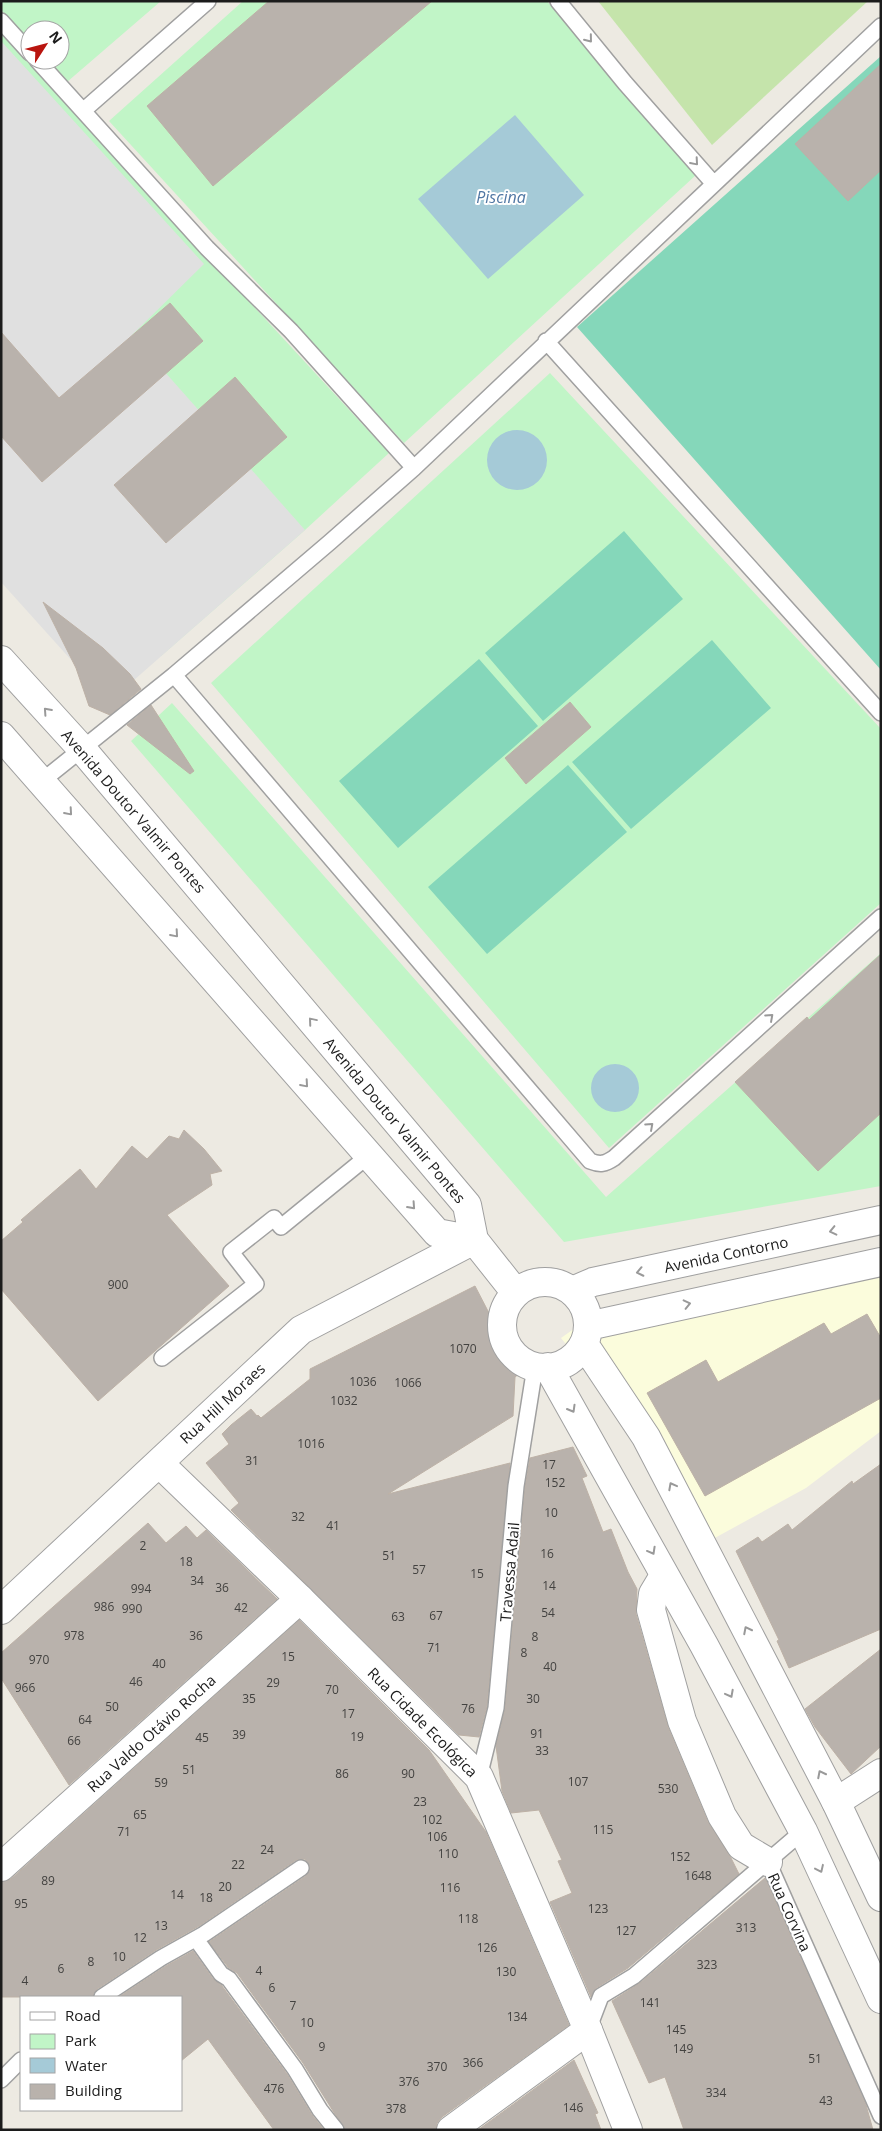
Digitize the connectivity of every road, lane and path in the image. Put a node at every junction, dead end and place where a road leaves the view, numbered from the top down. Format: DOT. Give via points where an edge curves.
graph roads {
  1 [pos="208,1"];
  2 [pos="558,1"];
  3 [pos="1,21"];
  4 [pos="881,26"];
  5 [pos="20,42"];
  6 [pos="46,70"];
  7 [pos="84,110"];
  8 [pos="714,184"];
  9 [pos="546,341"];
  10 [pos="414,468"];
  11 [pos="1,660"];
  12 [pos="174,675"];
  13 [pos="881,713"];
  14 [pos="1,736"];
  15 [pos="82,750"];
  16 [pos="42,781"];
  17 [pos="881,917"];
  18 [pos="368,1156"];
  19 [pos="881,1220"];
  20 [pos="474,1240"];
  21 [pos="881,1262"];
  22 [pos="572,1291"];
  23 [pos="516,1293"];
  24 [pos="586,1335"];
  25 [pos="162,1358"];
  26 [pos="542,1367"];
  27 [pos="158,1463"];
  28 [pos="662,1579"];
  29 [pos="300,1599"];
  30 [pos="1,1610"];
  31 [pos="881,1773"];
  32 [pos="479,1777"];
  33 [pos="836,1802"];
  34 [pos="803,1831"];
  35 [pos="768,1862"];
  36 [pos="1,1868"];
  37 [pos="301,1868"];
  38 [pos="881,1897"];
  39 [pos="196,1938"];
  40 [pos="104,1996"];
  41 [pos="881,1999"];
  42 [pos="588,2030"];
  43 [pos="20,2061"];
  44 [pos="1,2080"];
  45 [pos="881,2116"];
  46 [pos="336,2130"];
  47 [pos="451,2130"];
  48 [pos="628,2130"];
  1 -- 7 [label="lane"];
  2 -- 8 [label="lane, one-way"];
  3 -- 5 [label="lane"];
  4 -- 8 [label="lane"];
  6 -- 7 [label="lane"];
  7 -- 10 [label="lane" via="187,226 291,331"];
  8 -- 9 [label="lane"];
  9 -- 10 [label="lane"];
  9 -- 13 [label="lane"];
  10 -- 12 [label="lane"];
  15 -- 11 [label="street, Avenida Doutor Valmir Pontes, one-way"];
  12 -- 15 [label="lane"];
  12 -- 17 [label="lane, one-way" via="590,1161 597,1164 606,1164 614,1158"];
  14 -- 16 [label="street"];
  15 -- 16 [label="lane"];
  20 -- 15 [label="street, Avenida Doutor Valmir Pontes, one-way" via="467,1205"];
  16 -- 18 [label="street, one-way"];
  18 -- 20 [label="street, one-way" via="437,1234"];
  18 -- 25 [label="lane" via="281,1227 274,1218 231,1252 256,1284"];
  19 -- 22 [label="street, Avenida Contorno, one-way" via="593,1282"];
  20 -- 23 [label="street"];
  20 -- 27 [label="street, Rua Hill Moraes" via="301,1330"];
  24 -- 21 [label="street, one-way"];
  22 -- 23 [label="street" via="555,1283 536,1282"];
  22 -- 24 [label="street" via="584,1307"];
  23 -- 26 [label="street" via="506,1306 502,1324 506,1343 518,1358"];
  24 -- 26 [label="street" via="572,1359 555,1367"];
  33 -- 24 [label="street, one-way" via="646,1437"];
  26 -- 32 [label="lane, Travessa Adail" via="516,1486 496,1708"];
  26 -- 34 [label="street, one-way" via="704,1645"];
  27 -- 29 [label="street, Rua Cidade Ecológica"];
  27 -- 30 [label="street, Rua Hill Moraes"];
  28 -- 35 [label="street, Rua Corvina" via="653,1594 651,1610 682,1721 726,1823 740,1846"];
  29 -- 32 [label="street, Rua Cidade Ecológica"];
  29 -- 36 [label="street, Rua Valdo Otávio Rocha"];
  31 -- 33 [label="street"];
  32 -- 42 [label="street, Rua Cidade Ecológica"];
  33 -- 38 [label="street"];
  34 -- 35 [label="lane"];
  34 -- 41 [label="street, one-way"];
  35 -- 42 [label="lane" via="634,1976 602,1996"];
  35 -- 45 [label="lane, Rua Corvina"];
  37 -- 39 [label="lane"];
  39 -- 40 [label="lane"];
  39 -- 46 [label="lane" via="295,2068"];
  42 -- 47 [label="street"];
  42 -- 48 [label="street, Rua Cidade Ecológica"];
  43 -- 44 [label="lane"];
}
